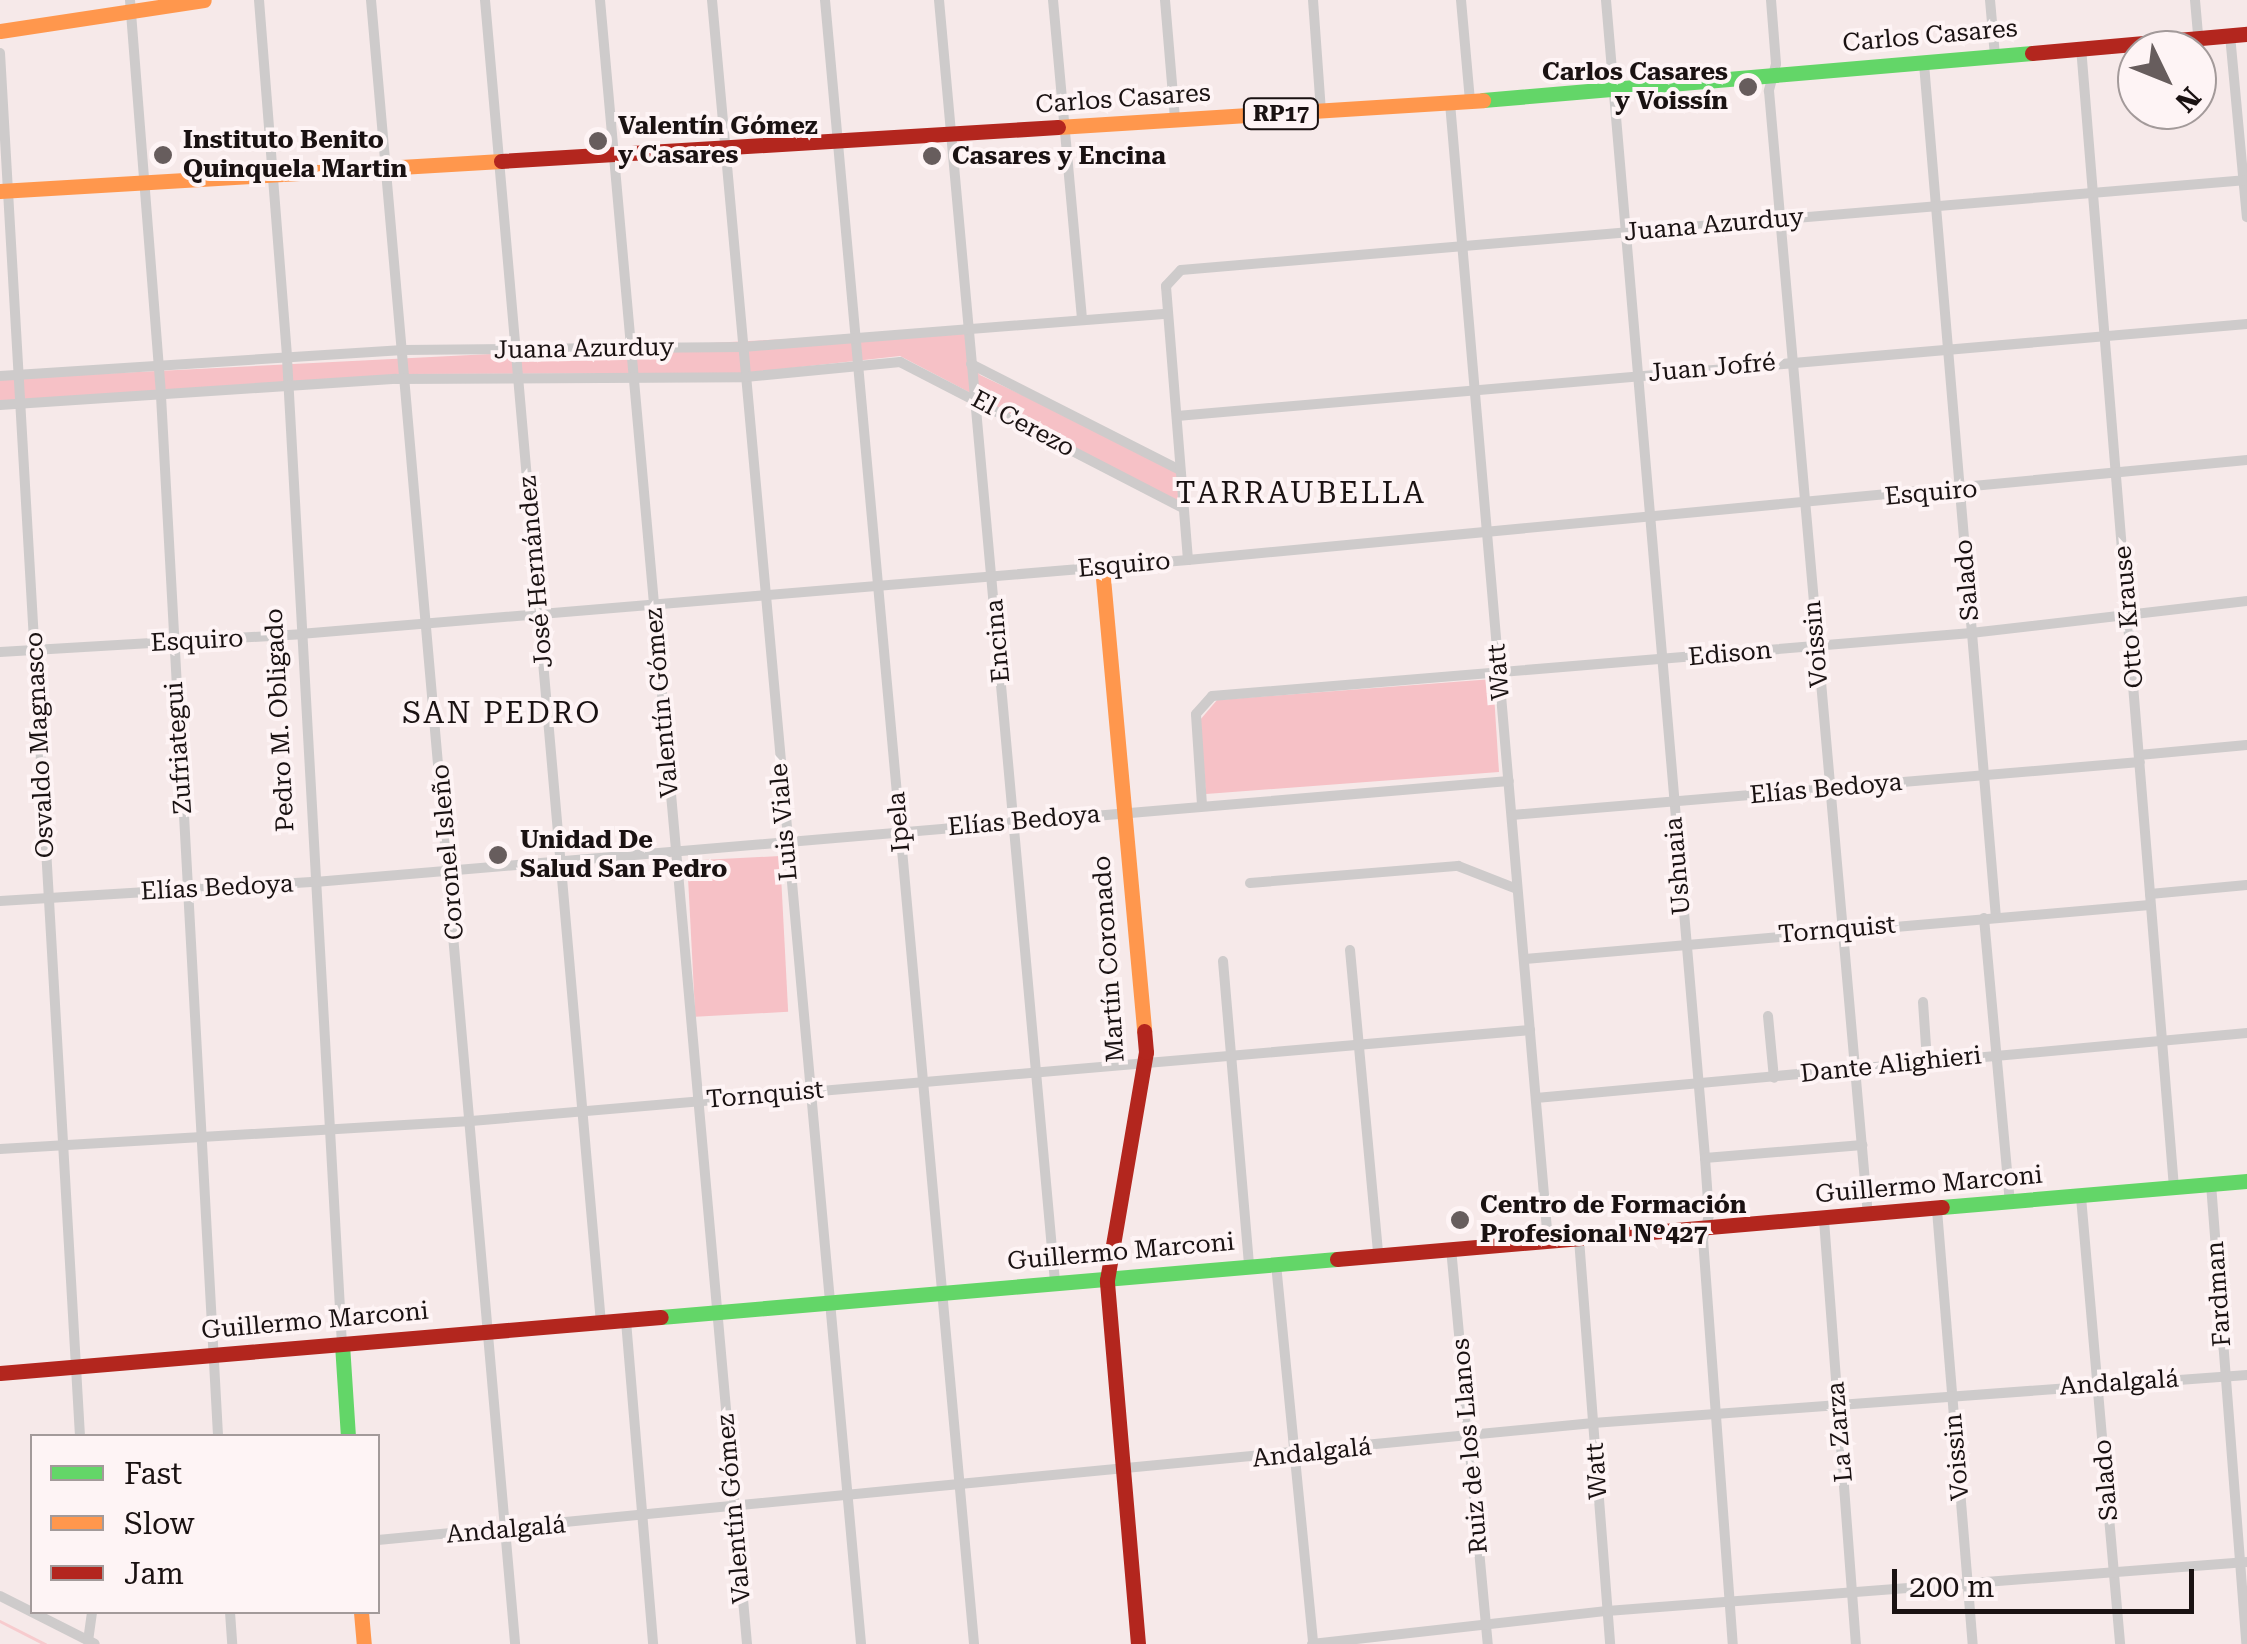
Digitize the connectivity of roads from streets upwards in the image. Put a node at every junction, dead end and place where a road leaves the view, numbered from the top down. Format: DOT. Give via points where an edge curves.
graph roads {
  1 [pos="204,0"];
  2 [pos="259,0"];
  3 [pos="371,0"];
  4 [pos="485,0"];
  5 [pos="600,0"];
  6 [pos="712,0"];
  7 [pos="826,0"];
  8 [pos="939,0"];
  9 [pos="1052,0"];
  10 [pos="1165,0"];
  11 [pos="1313,0"];
  12 [pos="1461,0"];
  13 [pos="1606,0"];
  14 [pos="1771,0"];
  15 [pos="1990,0"];
  16 [pos="2195,0"];
  17 [pos="130,5"];
  18 [pos="2197,30"];
  19 [pos="0,31"];
  20 [pos="2239,34"];
  21 [pos="2117,45"];
  22 [pos="2081,48"];
  23 [pos="0,53"];
  24 [pos="1995,56"];
  25 [pos="1924,64"];
  26 [pos="1774,74"];
  27 [pos="1612,87"];
  28 [pos="1470,102"];
  29 [pos="1450,103"];
  30 [pos="1321,112"];
  31 [pos="1175,120"];
  32 [pos="1062,128"];
  33 [pos="950,136"];
  34 [pos="837,143"];
  35 [pos="724,149"];
  36 [pos="612,155"];
  37 [pos="498,164"];
  38 [pos="386,168"];
  39 [pos="272,176"];
  40 [pos="2245,180"];
  41 [pos="146,182"];
  42 [pos="4,191"];
  43 [pos="2094,192"];
  44 [pos="1935,206"];
  45 [pos="2247,217"];
  46 [pos="1780,220"];
  47 [pos="1624,233"];
  48 [pos="1461,246"];
  49 [pos="1167,314"];
  50 [pos="1082,318"];
  51 [pos="2247,324"];
  52 [pos="968,327"];
  53 [pos="2106,335"];
  54 [pos="855,337"];
  55 [pos="743,347"];
  56 [pos="629,348"];
  57 [pos="1948,349"];
  58 [pos="403,350"];
  59 [pos="514,350"];
  60 [pos="287,358"];
  61 [pos="1792,362"];
  62 [pos="971,364"];
  63 [pos="159,366"];
  64 [pos="858,367"];
  65 [pos="21,374"];
  66 [pos="1634,375"];
  67 [pos="0,376"];
  68 [pos="632,376"];
  69 [pos="517,377"];
  70 [pos="745,377"];
  71 [pos="406,379"];
  72 [pos="286,387"];
  73 [pos="1473,391"];
  74 [pos="161,396"];
  75 [pos="976,398"];
  76 [pos="22,404"];
  77 [pos="0,405"];
  78 [pos="1177,416"];
  79 [pos="2247,460"];
  80 [pos="1180,470"];
  81 [pos="2117,474"];
  82 [pos="1960,490"];
  83 [pos="1804,505"];
  84 [pos="1183,508"];
  85 [pos="1646,517"];
  86 [pos="1486,531"];
  87 [pos="1188,560"];
  88 [pos="1102,567"];
  89 [pos="992,574"];
  90 [pos="876,585"];
  91 [pos="764,595"];
  92 [pos="2247,602"];
  93 [pos="653,603"];
  94 [pos="540,614"];
  95 [pos="2129,616"];
  96 [pos="428,621"];
  97 [pos="1972,632"];
  98 [pos="300,634"];
  99 [pos="172,643"];
  100 [pos="1817,646"];
  101 [pos="34,649"];
  102 [pos="0,652"];
  103 [pos="1660,660"];
  104 [pos="1499,672"];
  105 [pos="2247,744"];
  106 [pos="2140,758"];
  107 [pos="1984,775"];
  108 [pos="1509,781"];
  109 [pos="1828,788"];
  110 [pos="1672,803"];
  111 [pos="1202,805"];
  112 [pos="1122,813"];
  113 [pos="1512,815"];
  114 [pos="1015,821"];
  115 [pos="900,831"];
  116 [pos="786,843"];
  117 [pos="676,852"];
  118 [pos="561,862"];
  119 [pos="450,871"];
  120 [pos="315,882"];
  121 [pos="1250,883"];
  122 [pos="2247,884"];
  123 [pos="1517,889"];
  124 [pos="188,890"];
  125 [pos="48,898"];
  126 [pos="2150,899"];
  127 [pos="0,901"];
  128 [pos="1990,918"];
  129 [pos="1841,930"];
  130 [pos="1685,943"];
  131 [pos="1350,950"];
  132 [pos="1525,958"];
  133 [pos="1224,961"];
  134 [pos="1923,1002"];
  135 [pos="1768,1016"];
  136 [pos="1530,1030"];
  137 [pos="2247,1033"];
  138 [pos="2162,1040"];
  139 [pos="1359,1046"];
  140 [pos="1231,1054"];
  141 [pos="1998,1054"];
  142 [pos="1145,1061"];
  143 [pos="1928,1061"];
  144 [pos="1855,1068"];
  145 [pos="1036,1070"];
  146 [pos="1774,1078"];
  147 [pos="920,1082"];
  148 [pos="1698,1084"];
  149 [pos="808,1091"];
  150 [pos="1536,1098"];
  151 [pos="697,1100"];
  152 [pos="584,1110"];
  153 [pos="471,1120"];
  154 [pos="330,1130"];
  155 [pos="201,1138"];
  156 [pos="63,1143"];
  157 [pos="1862,1145"];
  158 [pos="0,1149"];
  159 [pos="1705,1158"];
  160 [pos="2247,1182"];
  161 [pos="2211,1184"];
  162 [pos="2174,1188"];
  163 [pos="2081,1197"];
  164 [pos="2010,1203"];
  165 [pos="1937,1210"];
  166 [pos="1868,1215"];
  167 [pos="1824,1220"];
  168 [pos="1706,1228"];
  169 [pos="1579,1239"];
  170 [pos="1548,1241"];
  171 [pos="1451,1248"];
  172 [pos="1378,1254"];
  173 [pos="1276,1264"];
  174 [pos="1249,1266"];
  175 [pos="1107,1280"];
  176 [pos="1056,1283"];
  177 [pos="940,1293"];
  178 [pos="828,1304"];
  179 [pos="716,1312"];
  180 [pos="626,1321"];
  181 [pos="601,1323"];
  182 [pos="489,1332"];
  183 [pos="342,1344"];
  184 [pos="212,1355"];
  185 [pos="75,1366"];
  186 [pos="0,1373"];
  187 [pos="2247,1375"];
  188 [pos="2225,1376"];
  189 [pos="2098,1385"];
  190 [pos="1951,1394"];
  191 [pos="1838,1402"];
  192 [pos="1715,1414"];
  193 [pos="1593,1424"];
  194 [pos="80,1434"];
  195 [pos="218,1434"];
  196 [pos="348,1434"];
  197 [pos="1470,1437"];
  198 [pos="1297,1454"];
  199 [pos="1122,1471"];
  200 [pos="960,1486"];
  201 [pos="847,1498"];
  202 [pos="734,1510"];
  203 [pos="642,1518"];
  204 [pos="504,1530"];
  205 [pos="380,1540"];
  206 [pos="2243,1562"];
  207 [pos="2114,1572"];
  208 [pos="1967,1582"];
  209 [pos="1852,1591"];
  210 [pos="0,1596"];
  211 [pos="1730,1601"];
  212 [pos="30,1611"];
  213 [pos="1607,1612"];
  214 [pos="36,1614"];
  215 [pos="92,1614"];
  216 [pos="230,1614"];
  217 [pos="362,1614"];
  218 [pos="1486,1623"];
  219 [pos="92,1642"];
  220 [pos="232,1644"];
  221 [pos="364,1644"];
  222 [pos="515,1644"];
  223 [pos="653,1644"];
  224 [pos="747,1644"];
  225 [pos="861,1644"];
  226 [pos="974,1644"];
  227 [pos="1138,1644"];
  228 [pos="1313,1644"];
  229 [pos="1488,1644"];
  230 [pos="1610,1644"];
  231 [pos="1733,1644"];
  232 [pos="1856,1644"];
  233 [pos="1973,1644"];
  234 [pos="2120,1644"];
  235 [pos="2246,1644"];
  1 -- 17 [label="street"];
  2 -- 39 [label="street, Pedro M. Obligado"];
  3 -- 38 [label="street, Coronel Isleño"];
  4 -- 37 [label="street, José Hernández"];
  5 -- 36 [label="street, Valentín Gómez"];
  6 -- 35 [label="street, Luis Viale"];
  7 -- 34 [label="street, Ipela"];
  8 -- 33 [label="street, Encina"];
  9 -- 32 [label="street"];
  10 -- 31 [label="street"];
  11 -- 30 [label="street"];
  12 -- 28 [label="street"];
  13 -- 27 [label="street"];
  14 -- 26 [label="street"];
  15 -- 24 [label="street"];
  16 -- 18 [label="street"];
  17 -- 19 [label="street"];
  17 -- 41 [label="street, Zufriategui"];
  20 -- 40 [label="street"];
  21 -- 22 [label="street, Carlos Casares / RP17"];
  22 -- 24 [label="street, Carlos Casares / RP17"];
  22 -- 43 [label="street, Otto Krause"];
  23 -- 42 [label="street, Osvaldo Magnasco"];
  24 -- 25 [label="street, Carlos Casares / RP17"];
  25 -- 26 [label="street, Carlos Casares / RP17"];
  25 -- 44 [label="street, Salado"];
  26 -- 27 [label="street, Carlos Casares / RP17"];
  26 -- 46 [label="street, Voissin" via="1769,91"];
  27 -- 28 [label="street, Carlos Casares / RP17"];
  27 -- 47 [label="street, Ushuaia"];
  28 -- 29 [label="street, Carlos Casares / RP17"];
  29 -- 30 [label="street, Carlos Casares / RP17"];
  29 -- 48 [label="street, Watt"];
  30 -- 31 [label="street, Carlos Casares / RP17"];
  31 -- 32 [label="street, Carlos Casares / RP17"];
  32 -- 33 [label="street, Carlos Casares / RP17"];
  32 -- 50 [label="street"];
  33 -- 34 [label="street, Carlos Casares / RP17"];
  33 -- 52 [label="street, Encina"];
  34 -- 35 [label="street, Carlos Casares / RP17"];
  34 -- 54 [label="street, Ipela"];
  35 -- 36 [label="street, Carlos Casares / RP17"];
  35 -- 55 [label="street, Luis Viale"];
  36 -- 37 [label="street, Carlos Casares / RP17"];
  36 -- 56 [label="street, Valentín Gómez"];
  37 -- 38 [label="street, Carlos Casares / RP17"];
  37 -- 59 [label="street, José Hernández"];
  38 -- 39 [label="street, Carlos Casares / RP17"];
  38 -- 58 [label="street, Coronel Isleño"];
  39 -- 41 [label="street, Carlos Casares / RP17"];
  39 -- 60 [label="street, Pedro M. Obligado"];
  40 -- 43 [label="street, Juana Azurduy"];
  40 -- 45 [label="street"];
  41 -- 42 [label="street, Carlos Casares / RP17"];
  41 -- 63 [label="street, Zufriategui"];
  42 -- 65 [label="street, Osvaldo Magnasco"];
  43 -- 44 [label="street, Juana Azurduy"];
  43 -- 53 [label="street, Otto Krause"];
  44 -- 46 [label="street, Juana Azurduy"];
  44 -- 57 [label="street, Salado"];
  46 -- 47 [label="street, Juana Azurduy"];
  46 -- 61 [label="street, Voissin"];
  47 -- 48 [label="street, Juana Azurduy"];
  47 -- 66 [label="street, Ushuaia"];
  48 -- 49 [label="street, Juana Azurduy" via="1181,270 1168,279"];
  48 -- 73 [label="street, Watt"];
  49 -- 50 [label="street, Juana Azurduy"];
  49 -- 78 [label="street"];
  50 -- 52 [label="street, Juana Azurduy"];
  51 -- 53 [label="street, Juan Jofré"];
  52 -- 54 [label="street, Juana Azurduy"];
  52 -- 62 [label="street, Encina"];
  53 -- 57 [label="street, Juan Jofré"];
  53 -- 81 [label="street, Otto Krause"];
  54 -- 55 [label="street, Juana Azurduy"];
  54 -- 64 [label="street, Ipela"];
  55 -- 56 [label="street, Juana Azurduy"];
  55 -- 70 [label="street, Luis Viale"];
  56 -- 59 [label="street, Juana Azurduy"];
  56 -- 68 [label="street, Valentín Gómez"];
  57 -- 61 [label="street, Juan Jofré"];
  57 -- 82 [label="street, Salado"];
  58 -- 59 [label="street, Juana Azurduy"];
  58 -- 60 [label="street, Juana Azurduy"];
  58 -- 71 [label="street, Coronel Isleño"];
  59 -- 69 [label="street, José Hernández"];
  60 -- 63 [label="street, Juana Azurduy"];
  60 -- 72 [label="street, Pedro M. Obligado"];
  61 -- 66 [label="street, Juan Jofré"];
  61 -- 83 [label="street, Voissin"];
  62 -- 75 [label="street, Encina"];
  62 -- 80 [label="street"];
  63 -- 65 [label="street, Juana Azurduy"];
  63 -- 74 [label="street, Zufriategui"];
  64 -- 70 [label="street, Juana Azurduy"];
  64 -- 75 [label="street, El Cerezo" via="907,363"];
  64 -- 90 [label="street, Ipela"];
  65 -- 67 [label="street, Juana Azurduy"];
  65 -- 76 [label="street, Osvaldo Magnasco"];
  66 -- 73 [label="street, Juan Jofré"];
  66 -- 85 [label="street, Ushuaia"];
  68 -- 69 [label="street, Juana Azurduy"];
  68 -- 70 [label="street, Juana Azurduy"];
  68 -- 93 [label="street, Valentín Gómez"];
  69 -- 71 [label="street, Juana Azurduy"];
  69 -- 94 [label="street, José Hernández"];
  70 -- 91 [label="street, Luis Viale"];
  71 -- 72 [label="street, Juana Azurduy"];
  71 -- 96 [label="street, Coronel Isleño"];
  72 -- 74 [label="street, Juana Azurduy"];
  72 -- 98 [label="street, Pedro M. Obligado"];
  73 -- 78 [label="street, Juan Jofré"];
  73 -- 86 [label="street, Watt"];
  74 -- 76 [label="street, Juana Azurduy"];
  74 -- 99 [label="street, Zufriategui"];
  75 -- 84 [label="street, El Cerezo"];
  75 -- 89 [label="street, Encina"];
  76 -- 77 [label="street, Juana Azurduy"];
  76 -- 101 [label="street, Osvaldo Magnasco"];
  78 -- 80 [label="street"];
  79 -- 81 [label="street, Esquiro"];
  80 -- 84 [label="street"];
  81 -- 82 [label="street, Esquiro"];
  81 -- 95 [label="street, Otto Krause"];
  82 -- 83 [label="street, Esquiro"];
  82 -- 97 [label="street, Salado"];
  83 -- 85 [label="street, Esquiro"];
  83 -- 100 [label="street, Voissin"];
  84 -- 87 [label="street"];
  85 -- 86 [label="street, Esquiro"];
  85 -- 103 [label="street, Ushuaia"];
  86 -- 87 [label="street, Esquiro"];
  86 -- 104 [label="street, Watt"];
  87 -- 88 [label="street, Esquiro"];
  88 -- 89 [label="street, Esquiro"];
  88 -- 112 [label="street, Martín Coronado"];
  89 -- 90 [label="street, Esquiro"];
  89 -- 114 [label="street, Encina"];
  90 -- 91 [label="street, Esquiro"];
  90 -- 115 [label="street, Ipela"];
  91 -- 93 [label="street, Esquiro"];
  91 -- 116 [label="street, Luis Viale"];
  92 -- 95 [label="street, Edison"];
  93 -- 94 [label="street, Esquiro"];
  93 -- 117 [label="street, Valentín Gómez"];
  94 -- 96 [label="street, Esquiro"];
  94 -- 118 [label="street, José Hernández"];
  95 -- 97 [label="street, Edison"];
  95 -- 106 [label="street, Otto Krause"];
  96 -- 98 [label="street, Esquiro"];
  96 -- 119 [label="street, Coronel Isleño"];
  97 -- 100 [label="street, Edison"];
  97 -- 107 [label="street, Salado"];
  98 -- 99 [label="street, Esquiro"];
  98 -- 120 [label="street, Pedro M. Obligado"];
  99 -- 101 [label="street, Esquiro"];
  99 -- 124 [label="street, Zufriategui"];
  100 -- 103 [label="street, Edison"];
  100 -- 109 [label="street, Voissin"];
  101 -- 102 [label="street, Esquiro"];
  101 -- 125 [label="street, Osvaldo Magnasco"];
  103 -- 104 [label="street, Edison"];
  103 -- 110 [label="street, Ushuaia"];
  104 -- 108 [label="street, Watt"];
  104 -- 111 [label="street, Edison" via="1212,696 1196,714"];
  105 -- 106 [label="street, Elías Bedoya"];
  106 -- 107 [label="street, Elías Bedoya"];
  106 -- 126 [label="street, Otto Krause"];
  107 -- 109 [label="street, Elías Bedoya"];
  107 -- 128 [label="street, Salado"];
  108 -- 111 [label="street, Elías Bedoya"];
  108 -- 113 [label="street, Watt"];
  109 -- 110 [label="street, Elías Bedoya"];
  109 -- 129 [label="street, Voissin"];
  110 -- 113 [label="street, Elías Bedoya"];
  110 -- 130 [label="street, Ushuaia"];
  111 -- 112 [label="street, Elías Bedoya"];
  112 -- 114 [label="street, Elías Bedoya"];
  112 -- 142 [label="street, Martín Coronado"];
  113 -- 123 [label="street, Watt"];
  114 -- 115 [label="street, Elías Bedoya"];
  114 -- 145 [label="street, Encina"];
  115 -- 116 [label="street, Elías Bedoya"];
  115 -- 147 [label="street, Ipela"];
  116 -- 117 [label="street, Elías Bedoya"];
  116 -- 149 [label="street, Luis Viale"];
  117 -- 118 [label="street, Elías Bedoya"];
  117 -- 151 [label="street, Valentín Gómez"];
  118 -- 119 [label="street, Elías Bedoya"];
  118 -- 152 [label="street, José Hernández"];
  119 -- 120 [label="street, Elías Bedoya"];
  119 -- 153 [label="street, Coronel Isleño"];
  120 -- 124 [label="street, Elías Bedoya"];
  120 -- 154 [label="street, Pedro M. Obligado"];
  121 -- 123 [label="street" via="1458,866"];
  122 -- 126 [label="street, Tornquist"];
  123 -- 132 [label="street, Watt"];
  124 -- 125 [label="street, Elías Bedoya"];
  124 -- 155 [label="street, Zufriategui"];
  125 -- 127 [label="street, Elías Bedoya"];
  125 -- 156 [label="street, Osvaldo Magnasco"];
  126 -- 128 [label="street, Tornquist"];
  126 -- 138 [label="street, Otto Krause"];
  128 -- 129 [label="street, Tornquist"];
  128 -- 141 [label="street, Salado"];
  129 -- 130 [label="street, Tornquist"];
  129 -- 144 [label="street, Voissin"];
  130 -- 132 [label="street, Tornquist"];
  130 -- 148 [label="street, Ushuaia"];
  131 -- 139 [label="street"];
  132 -- 136 [label="street, Watt"];
  133 -- 140 [label="street"];
  134 -- 143 [label="street"];
  135 -- 146 [label="street"];
  136 -- 139 [label="street, Tornquist"];
  136 -- 150 [label="street, Watt"];
  137 -- 138 [label="street, Dante Alighieri"];
  138 -- 141 [label="street, Dante Alighieri"];
  138 -- 162 [label="street, Otto Krause"];
  139 -- 140 [label="street, Tornquist"];
  139 -- 172 [label="street"];
  140 -- 142 [label="street, Tornquist"];
  140 -- 174 [label="street"];
  141 -- 143 [label="street, Dante Alighieri"];
  141 -- 164 [label="street, Salado"];
  142 -- 145 [label="street, Tornquist"];
  142 -- 175 [label="street, Martín Coronado"];
  143 -- 144 [label="street, Dante Alighieri"];
  144 -- 146 [label="street, Dante Alighieri"];
  144 -- 157 [label="street, Voissin"];
  145 -- 147 [label="street, Tornquist"];
  145 -- 176 [label="street, Encina"];
  146 -- 148 [label="street, Dante Alighieri"];
  147 -- 149 [label="street, Tornquist"];
  147 -- 177 [label="street, Ipela"];
  148 -- 150 [label="street, Dante Alighieri"];
  148 -- 159 [label="street, Ushuaia"];
  149 -- 151 [label="street, Tornquist"];
  149 -- 178 [label="street, Luis Viale"];
  150 -- 170 [label="street, Watt"];
  151 -- 152 [label="street, Tornquist"];
  151 -- 179 [label="street, Valentín Gómez"];
  152 -- 153 [label="street, Tornquist"];
  152 -- 181 [label="street, José Hernández"];
  153 -- 154 [label="street, Tornquist"];
  153 -- 182 [label="street, Coronel Isleño"];
  154 -- 155 [label="street, Tornquist"];
  154 -- 183 [label="street, Pedro M. Obligado"];
  155 -- 156 [label="street, Tornquist"];
  155 -- 184 [label="street, Zufriategui"];
  156 -- 158 [label="street, Tornquist"];
  156 -- 185 [label="street, Osvaldo Magnasco"];
  157 -- 159 [label="street"];
  157 -- 166 [label="street, Voissin"];
  159 -- 168 [label="street, Ushuaia"];
  160 -- 161 [label="street, Guillermo Marconi"];
  161 -- 162 [label="street, Guillermo Marconi"];
  161 -- 188 [label="street, Fardman"];
  162 -- 163 [label="street, Guillermo Marconi"];
  163 -- 164 [label="street, Guillermo Marconi"];
  163 -- 189 [label="street, Salado"];
  164 -- 165 [label="street, Guillermo Marconi"];
  165 -- 166 [label="street, Guillermo Marconi"];
  165 -- 190 [label="street, Voissin"];
  166 -- 167 [label="street, Guillermo Marconi"];
  167 -- 168 [label="street, Guillermo Marconi"];
  167 -- 191 [label="street, La Zarza"];
  168 -- 169 [label="street, Guillermo Marconi"];
  168 -- 192 [label="street, Ushuaia"];
  169 -- 170 [label="street, Guillermo Marconi"];
  169 -- 193 [label="street, Watt"];
  170 -- 171 [label="street, Guillermo Marconi"];
  171 -- 172 [label="street, Guillermo Marconi"];
  171 -- 197 [label="street, Ruiz de los Llanos"];
  172 -- 173 [label="street, Guillermo Marconi"];
  173 -- 174 [label="street, Guillermo Marconi"];
  173 -- 198 [label="street"];
  174 -- 175 [label="street, Guillermo Marconi"];
  175 -- 176 [label="street, Guillermo Marconi"];
  175 -- 199 [label="street, Martín Coronado"];
  176 -- 177 [label="street, Guillermo Marconi"];
  177 -- 178 [label="street, Guillermo Marconi"];
  177 -- 200 [label="street, Ipela"];
  178 -- 179 [label="street, Guillermo Marconi"];
  178 -- 201 [label="street, Luis Viale"];
  179 -- 180 [label="street, Guillermo Marconi"];
  179 -- 202 [label="street, Valentín Gómez"];
  180 -- 181 [label="street, Guillermo Marconi"];
  180 -- 203 [label="street"];
  181 -- 182 [label="street, Guillermo Marconi"];
  182 -- 183 [label="street, Guillermo Marconi"];
  182 -- 204 [label="street, Coronel Isleño"];
  183 -- 184 [label="street, Guillermo Marconi"];
  183 -- 196 [label="street, Pedro M. Obligado"];
  184 -- 185 [label="street, Guillermo Marconi"];
  184 -- 195 [label="street, Zufriategui"];
  185 -- 186 [label="street, Guillermo Marconi"];
  185 -- 194 [label="street, Osvaldo Magnasco"];
  187 -- 188 [label="street, Andalgalá"];
  188 -- 189 [label="street, Andalgalá"];
  188 -- 206 [label="street, Fardman"];
  189 -- 190 [label="street, Andalgalá"];
  189 -- 207 [label="street, Salado"];
  190 -- 191 [label="street, Andalgalá"];
  190 -- 208 [label="street, Voissin"];
  191 -- 192 [label="street, Andalgalá"];
  191 -- 209 [label="street, La Zarza"];
  192 -- 193 [label="street, Andalgalá"];
  192 -- 211 [label="street, Ushuaia"];
  193 -- 197 [label="street, Andalgalá"];
  193 -- 213 [label="street, Watt"];
  197 -- 198 [label="street, Andalgalá"];
  197 -- 218 [label="street, Ruiz de los Llanos"];
  198 -- 199 [label="street, Andalgalá"];
  198 -- 228 [label="street"];
  199 -- 200 [label="street, Andalgalá"];
  199 -- 227 [label="street, Martín Coronado"];
  200 -- 201 [label="street, Andalgalá"];
  200 -- 226 [label="street, Ipela"];
  201 -- 202 [label="street, Andalgalá"];
  201 -- 225 [label="street, Luis Viale"];
  202 -- 203 [label="street, Andalgalá"];
  202 -- 224 [label="street, Valentín Gómez"];
  203 -- 204 [label="street, Andalgalá"];
  203 -- 223 [label="street"];
  204 -- 205 [label="street, Andalgalá"];
  204 -- 222 [label="street, Coronel Isleño"];
  206 -- 207 [label="street"];
  206 -- 235 [label="street, Fardman"];
  207 -- 208 [label="street"];
  207 -- 234 [label="street, Salado"];
  208 -- 209 [label="street"];
  208 -- 233 [label="street, Voissin"];
  209 -- 211 [label="street"];
  209 -- 232 [label="street, La Zarza"];
  210 -- 212 [label="street"];
  211 -- 213 [label="street"];
  211 -- 231 [label="street, Ushuaia"];
  213 -- 218 [label="street"];
  213 -- 230 [label="street, Watt"];
  214 -- 219 [label="street"];
  215 -- 219 [label="street"];
  216 -- 220 [label="street"];
  217 -- 221 [label="street"];
  218 -- 228 [label="street"];
  218 -- 229 [label="street, Ruiz de los Llanos"];
}
